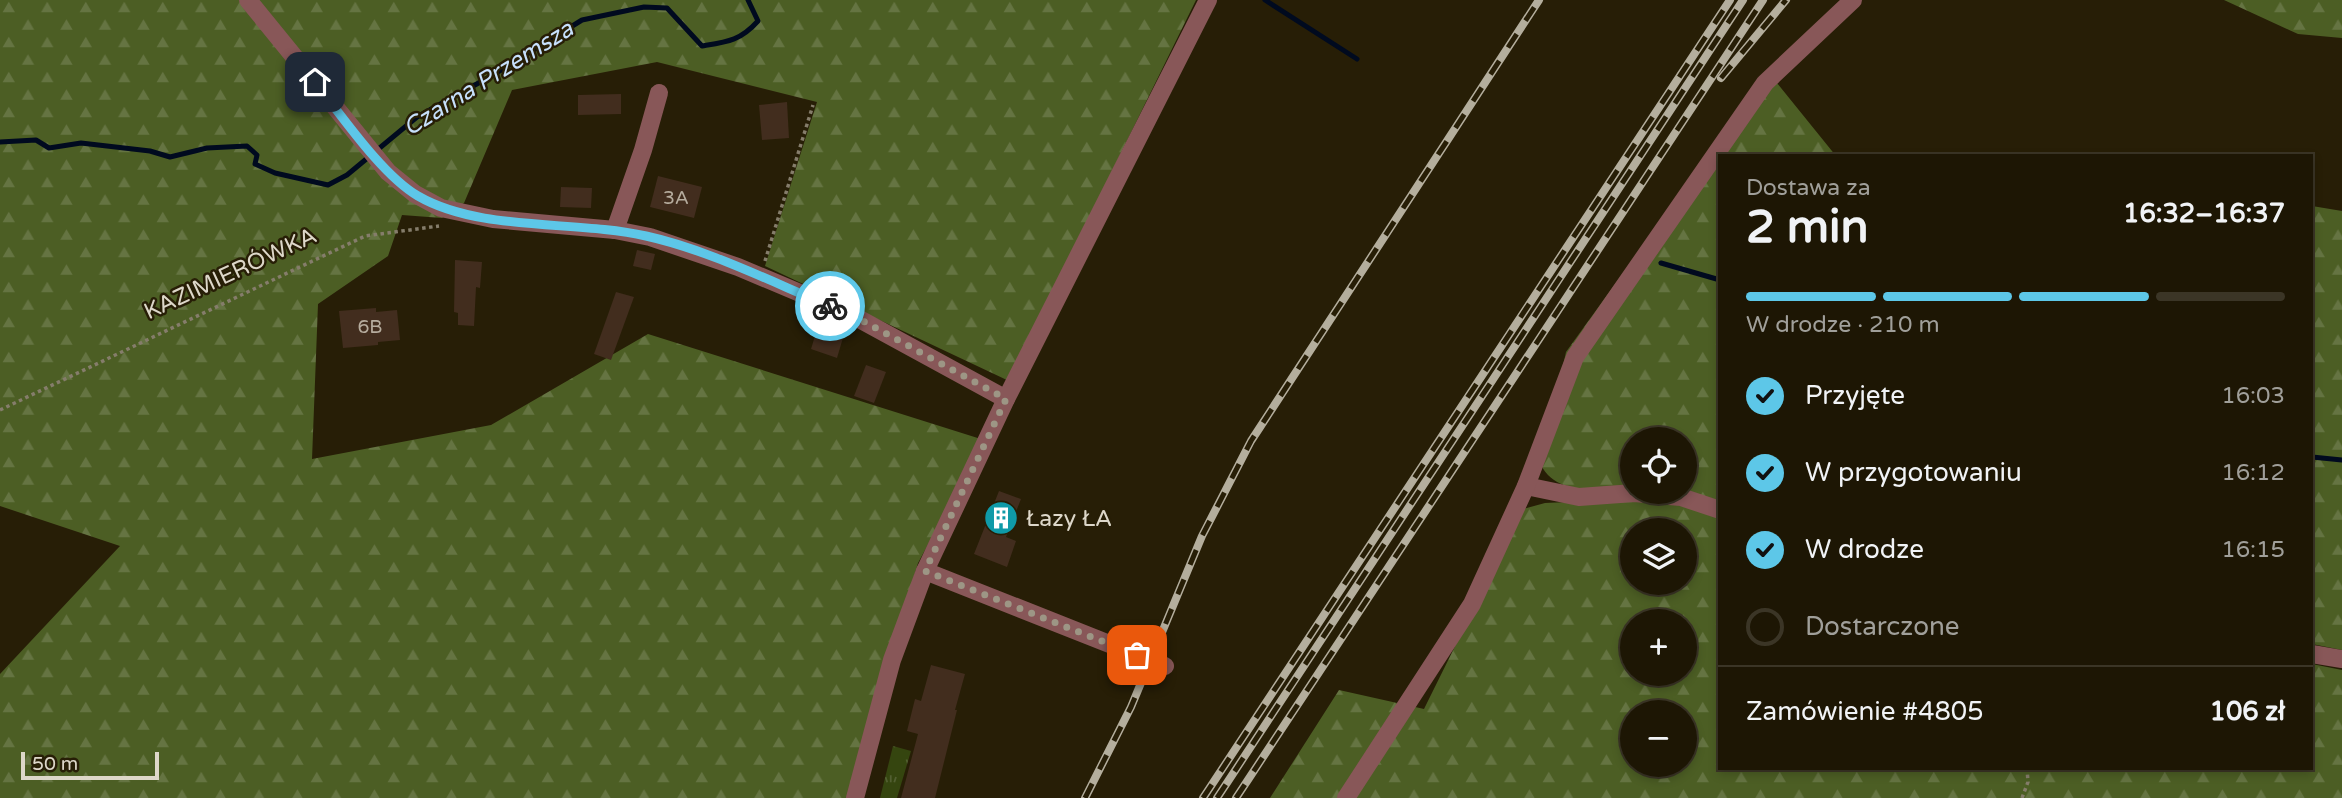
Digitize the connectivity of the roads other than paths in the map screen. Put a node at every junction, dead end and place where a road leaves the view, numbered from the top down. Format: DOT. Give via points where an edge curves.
graph roads {
  1 [pos="248,0"];
  2 [pos="1208,0"];
  3 [pos="1853,0"];
  4 [pos="659,93"];
  5 [pos="615,230"];
  6 [pos="1006,399"];
  7 [pos="1526,486"];
  8 [pos="1718,509"];
  9 [pos="925,571"];
  10 [pos="2313,654"];
  11 [pos="2342,659"];
  12 [pos="1165,666"];
  13 [pos="855,798"];
  14 [pos="1346,798"];
  1 -- 5 [label="street" via="388,172 415,194 441,208 493,219"];
  2 -- 6 [label="street"];
  3 -- 7 [label="street" via="1765,83 1574,357"];
  4 -- 5 [label="street"];
  5 -- 6 [label="street" via="650,237 760,276 852,315"];
  6 -- 9 [label="street"];
  7 -- 8 [label="street" via="1579,497 1634,493 1681,497"];
  7 -- 14 [label="street" via="1472,604"];
  9 -- 12 [label="street"];
  9 -- 13 [label="street" via="892,660"];
  10 -- 11 [label="street"];
}
